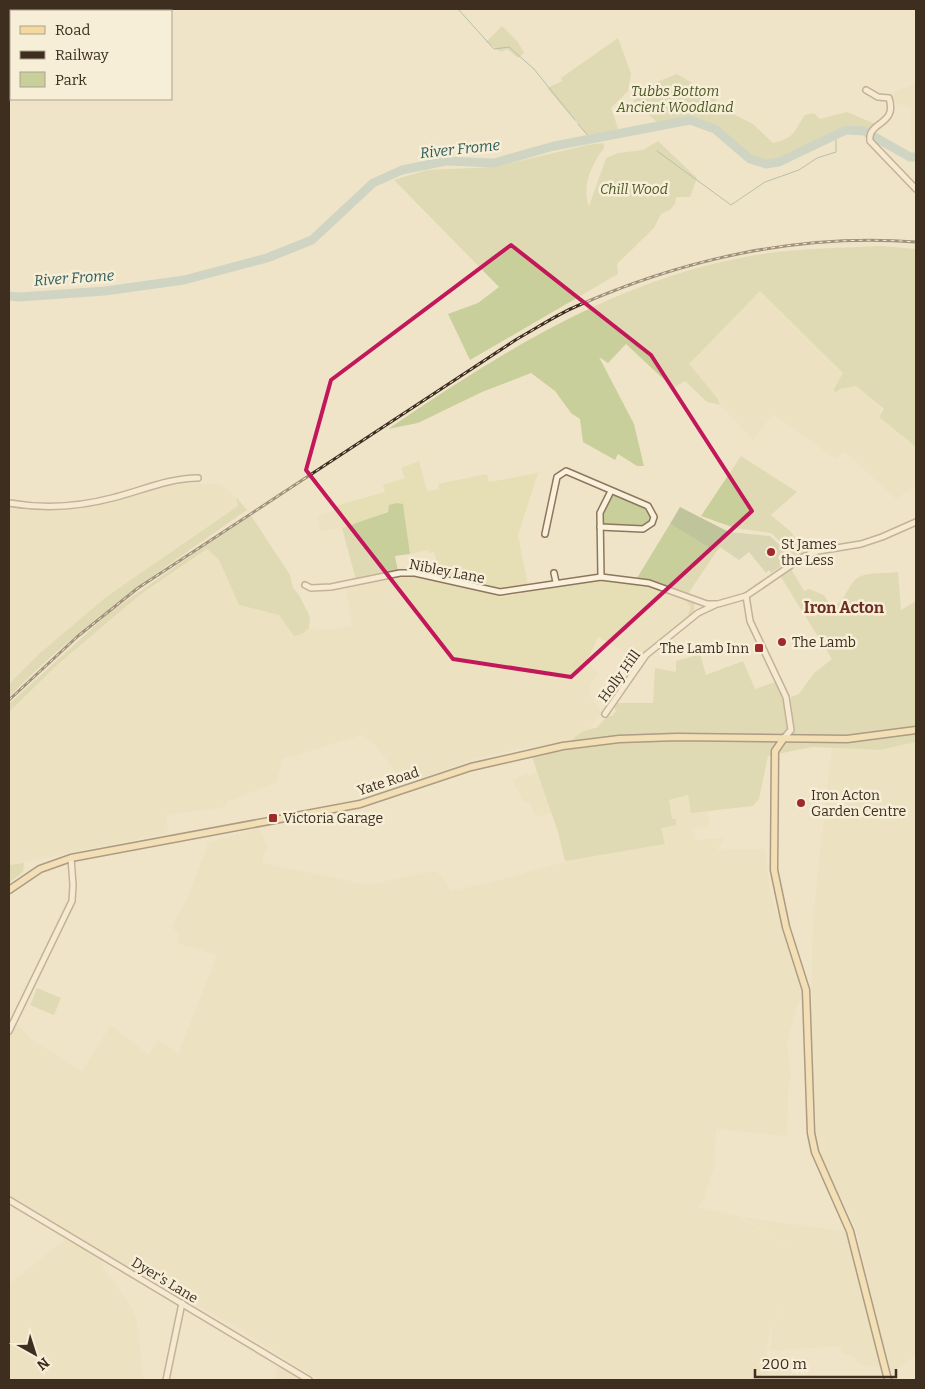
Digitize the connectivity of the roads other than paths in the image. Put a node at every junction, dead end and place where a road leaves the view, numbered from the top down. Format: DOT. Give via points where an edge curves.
graph roads {
  1 [pos="866,90"];
  2 [pos="916,189"];
  3 [pos="198,478"];
  4 [pos="611,490"];
  5 [pos="9,503"];
  6 [pos="916,522"];
  7 [pos="600,527"];
  8 [pos="545,531"];
  9 [pos="554,573"];
  10 [pos="601,577"];
  11 [pos="556,582"];
  12 [pos="305,585"];
  13 [pos="746,596"];
  14 [pos="699,600"];
  15 [pos="731,602"];
  16 [pos="718,604"];
  17 [pos="746,605"];
  18 [pos="698,613"];
  19 [pos="604,714"];
  20 [pos="916,730"];
  21 [pos="784,738"];
  22 [pos="71,858"];
  23 [pos="9,890"];
  24 [pos="9,1015"];
  25 [pos="15,1019"];
  26 [pos="9,1031"];
  27 [pos="9,1200"];
  28 [pos="182,1303"];
  29 [pos="166,1380"];
  30 [pos="309,1380"];
  31 [pos="888,1380"];
  1 -- 2 [label="street" via="878,97 890,98 892,108 889,117 872,131 869,138"];
  3 -- 5 [label="street" via="168,480 82,504 46,508"];
  4 -- 7 [label="street" via="600,513"];
  4 -- 7 [label="street" via="648,506 654,517 652,523 643,529"];
  4 -- 8 [label="street" via="566,471 557,477"];
  6 -- 13 [label="street, Nibley Lane" via="882,538 803,557"];
  7 -- 10 [label="street"];
  9 -- 11 [label="street"];
  10 -- 11 [label="street, Nibley Lane"];
  10 -- 14 [label="street, Nibley Lane" via="649,583"];
  11 -- 12 [label="street, Nibley Lane" via="500,592 415,573 400,573 331,587 311,588"];
  13 -- 15 [label="street, Nibley Lane"];
  13 -- 17 [label="street"];
  14 -- 16 [label="street, Nibley Lane"];
  14 -- 18 [label="street"];
  15 -- 16 [label="street, Nibley Lane"];
  15 -- 17 [label="street, Nibley Lane"];
  16 -- 18 [label="street, Holly Hill"];
  17 -- 21 [label="street" via="786,696 791,730"];
  18 -- 19 [label="street, Holly Hill" via="640,661"];
  20 -- 21 [label="main road, Yate Road" via="847,739"];
  21 -- 22 [label="main road, Yate Road" via="619,739 563,746 471,767 360,804"];
  21 -- 31 [label="main road" via="775,751 774,870 786,926 806,990 811,1133 815,1152 850,1231"];
  22 -- 23 [label="main road, Yate Road" via="40,869"];
  22 -- 25 [label="street" via="72,901"];
  24 -- 25 [label="street"];
  25 -- 26 [label="street"];
  27 -- 28 [label="street, Dyer's Lane"];
  28 -- 29 [label="street"];
  28 -- 30 [label="street, Dyer's Lane"];
}
